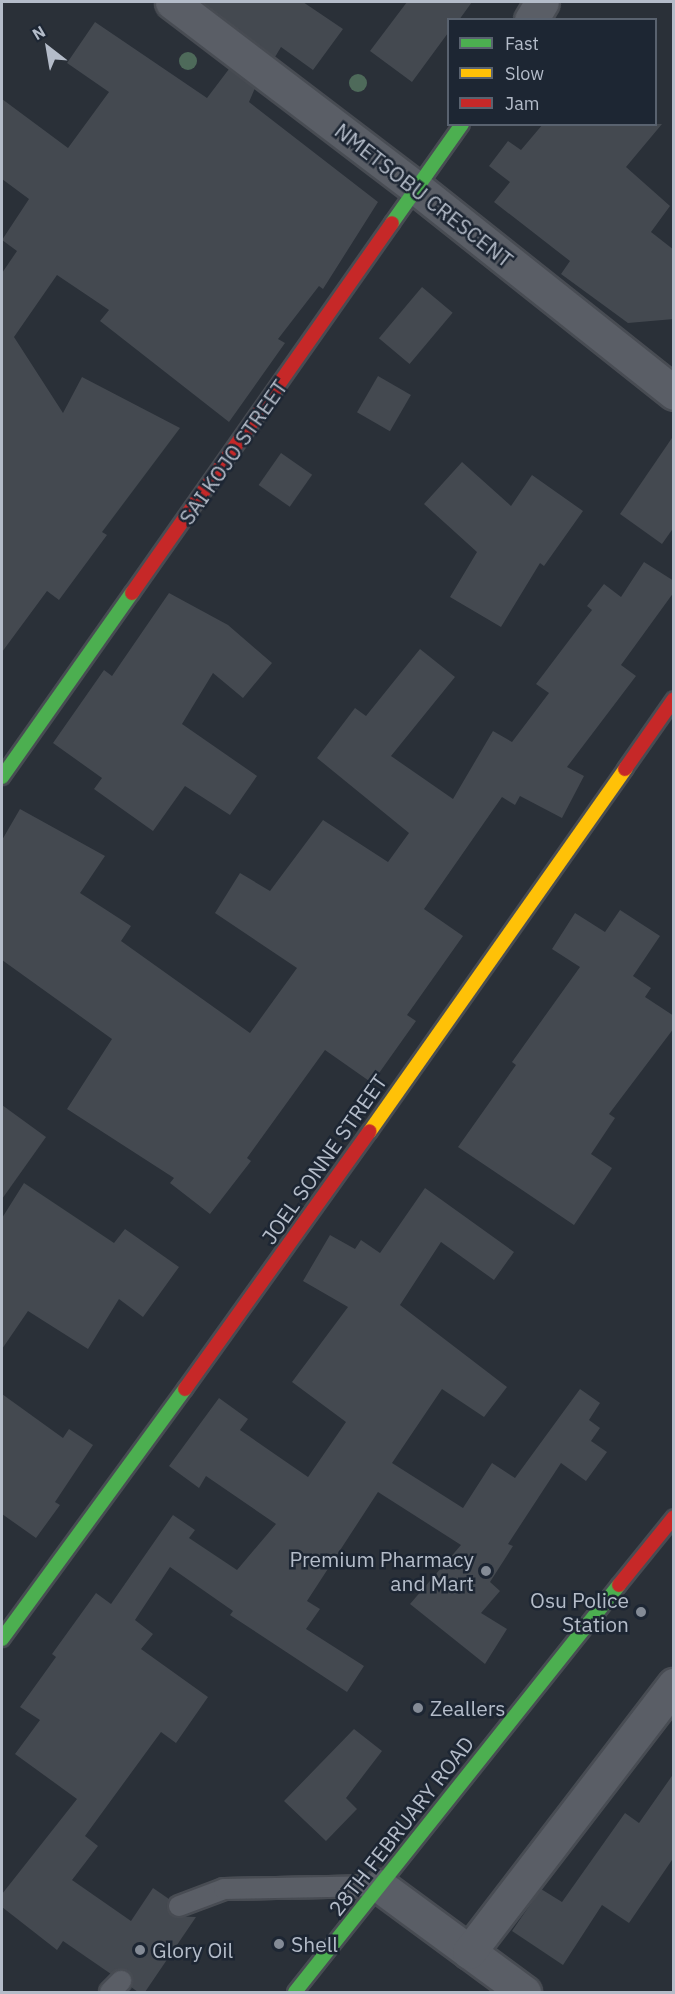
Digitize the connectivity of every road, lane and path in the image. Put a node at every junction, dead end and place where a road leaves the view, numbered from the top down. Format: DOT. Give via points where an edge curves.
graph roads {
  1 [pos="172,2"];
  2 [pos="461,126"];
  3 [pos="419,190"];
  4 [pos="671,384"];
  5 [pos="674,699"];
  6 [pos="2,777"];
  7 [pos="674,1517"];
  8 [pos="2,1639"];
  9 [pos="674,1685"];
  10 [pos="663,1720"];
  11 [pos="380,1886"];
  12 [pos="179,1906"];
  13 [pos="469,1952"];
  14 [pos="296,1992"];
  15 [pos="524,1992"];
  1 -- 3 [label="street, NMETSOBU CRESCENT"];
  2 -- 3 [label="street, SAI KOJO STREET"];
  3 -- 4 [label="street, NMETSOBU CRESCENT"];
  3 -- 6 [label="street, SAI KOJO STREET"];
  5 -- 8 [label="street, JOEL SONNE STREET" via="298,1234"];
  7 -- 11 [label="street, 28TH FEBRUARY ROAD"];
  9 -- 10 [label="street"];
  10 -- 13 [label="street"];
  11 -- 12 [label="lane" via="224,1889"];
  11 -- 13 [label="street"];
  11 -- 14 [label="street, 28TH FEBRUARY ROAD"];
  13 -- 15 [label="street"];
}
